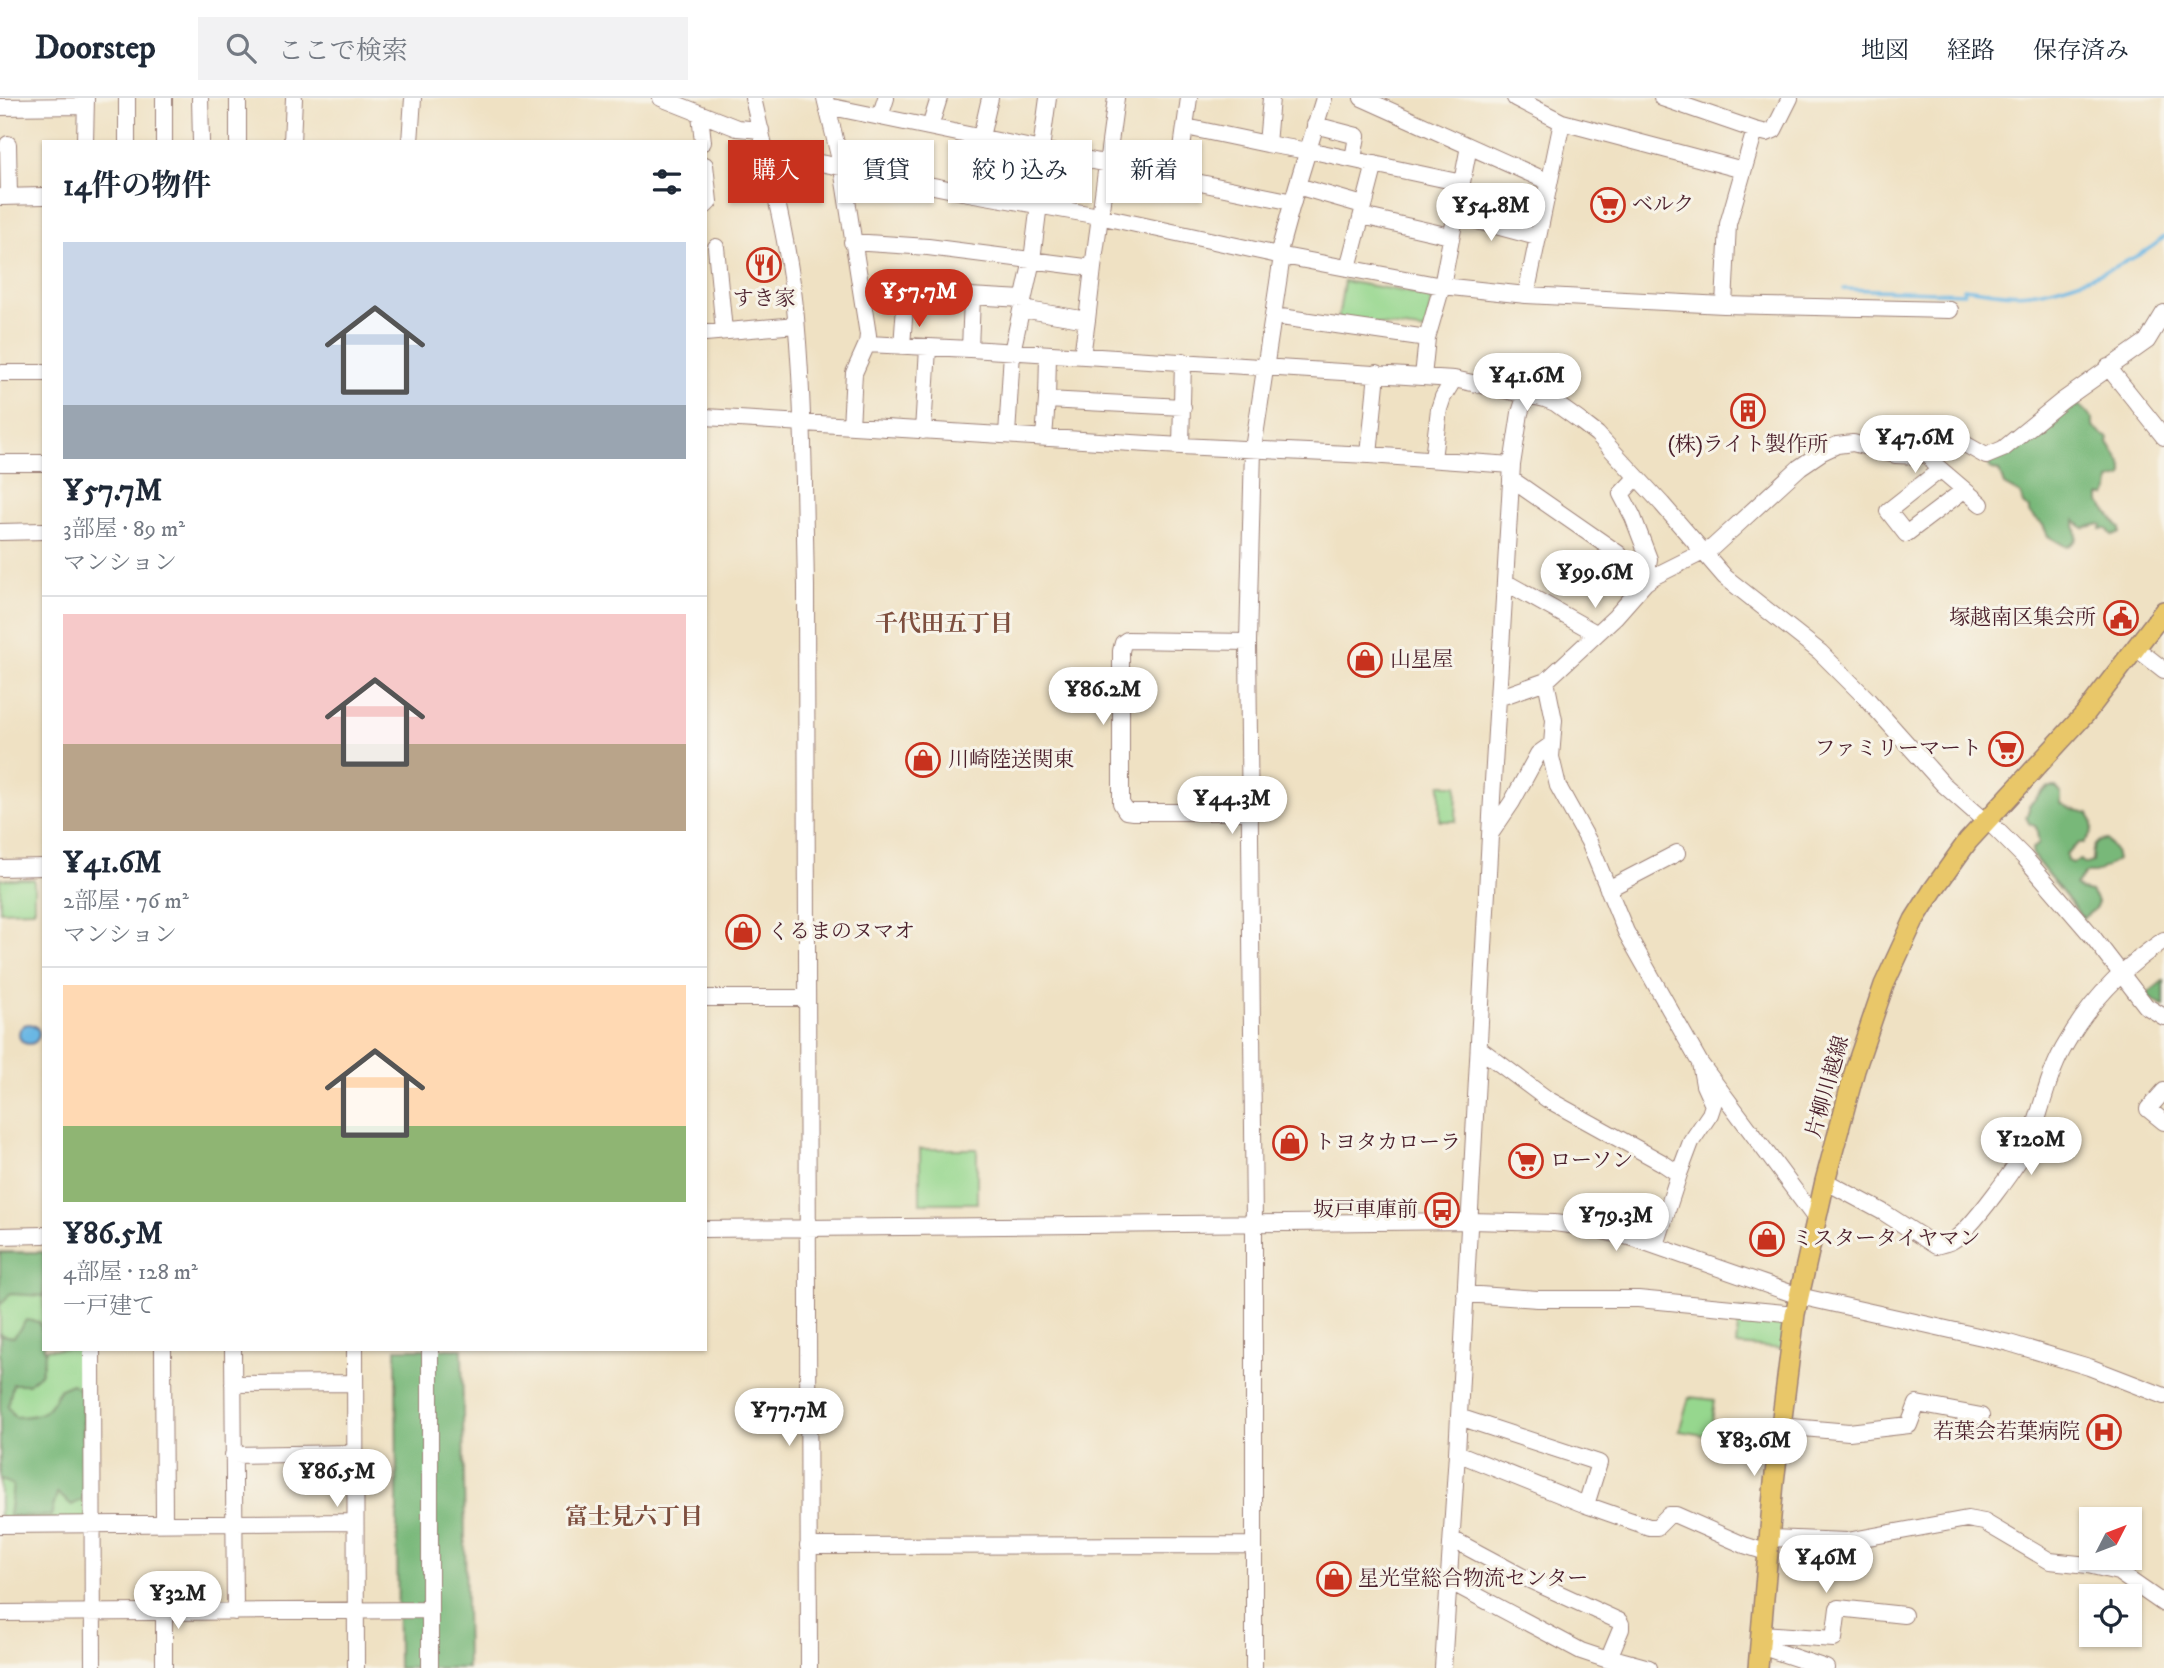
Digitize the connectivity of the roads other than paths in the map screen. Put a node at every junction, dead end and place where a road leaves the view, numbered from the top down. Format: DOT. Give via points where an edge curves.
graph roads {
  1 [pos="127,98"];
  2 [pos="164,98"];
  3 [pos="201,98"];
  4 [pos="238,98"];
  5 [pos="295,98"];
  6 [pos="413,98"];
  7 [pos="661,98"];
  8 [pos="753,98"];
  9 [pos="886,98"];
  10 [pos="939,98"];
  11 [pos="990,98"];
  12 [pos="1048,98"];
  13 [pos="1116,98"];
  14 [pos="1189,98"];
  15 [pos="1271,98"];
  16 [pos="1324,98"];
  17 [pos="1362,98"];
  18 [pos="1515,98"];
  19 [pos="1662,98"];
  20 [pos="1790,98"];
  21 [pos="85,102"];
  22 [pos="826,102"];
  23 [pos="0,107"];
  24 [pos="700,114"];
  25 [pos="880,117"];
  26 [pos="1562,122"];
  27 [pos="1315,125"];
  28 [pos="930,127"];
  29 [pos="1186,127"];
  30 [pos="761,130"];
  31 [pos="1755,130"];
  32 [pos="981,137"];
  33 [pos="85,140"];
  34 [pos="127,140"];
  35 [pos="164,140"];
  36 [pos="201,140"];
  37 [pos="238,140"];
  38 [pos="292,140"];
  39 [pos="410,140"];
  40 [pos="703,140"];
  41 [pos="763,140"];
  42 [pos="996,140"];
  43 [pos="1042,140"];
  44 [pos="1110,140"];
  45 [pos="1184,140"];
  46 [pos="8,144"];
  47 [pos="1267,145"];
  48 [pos="1469,146"];
  49 [pos="1308,150"];
  50 [pos="838,152"];
  51 [pos="1353,159"];
  52 [pos="1375,164"];
  53 [pos="1106,169"];
  54 [pos="1743,170"];
  55 [pos="1202,180"];
  56 [pos="1549,182"];
  57 [pos="1462,183"];
  58 [pos="707,184"];
  59 [pos="934,186"];
  60 [pos="1295,194"];
  61 [pos="4,197"];
  62 [pos="42,197"];
  63 [pos="777,203"];
  64 [pos="847,203"];
  65 [pos="707,204"];
  66 [pos="1039,204"];
  67 [pos="1362,211"];
  68 [pos="1455,215"];
  69 [pos="1099,216"];
  70 [pos="1450,236"];
  71 [pos="1537,237"];
  72 [pos="852,242"];
  73 [pos="716,247"];
  74 [pos="1280,256"];
  75 [pos="1032,260"];
  76 [pos="1093,268"];
  77 [pos="1348,268"];
  78 [pos="1441,286"];
  79 [pos="861,290"];
  80 [pos="906,292"];
  81 [pos="1527,295"];
  82 [pos="972,297"];
  83 [pos="1022,304"];
  84 [pos="1724,305"];
  85 [pos="1950,310"];
  86 [pos="2164,313"];
  87 [pos="1274,316"];
  88 [pos="1087,320"];
  89 [pos="796,325"];
  90 [pos="724,331"];
  91 [pos="707,332"];
  92 [pos="1427,338"];
  93 [pos="867,344"];
  94 [pos="902,346"];
  95 [pos="928,348"];
  96 [pos="970,349"];
  97 [pos="1012,352"];
  98 [pos="1048,355"];
  99 [pos="1082,356"];
  100 [pos="1183,361"];
  101 [pos="2108,367"];
  102 [pos="1265,368"];
  103 [pos="0,373"];
  104 [pos="42,373"];
  105 [pos="1377,373"];
  106 [pos="1423,377"];
  107 [pos="1454,379"];
  108 [pos="1526,394"];
  109 [pos="1047,400"];
  110 [pos="1183,407"];
  111 [pos="707,417"];
  112 [pos="802,423"];
  113 [pos="851,426"];
  114 [pos="923,431"];
  115 [pos="1007,435"];
  116 [pos="1044,437"];
  117 [pos="2164,437"];
  118 [pos="1181,446"];
  119 [pos="1253,449"];
  120 [pos="1923,454"];
  121 [pos="1369,455"];
  122 [pos="1433,459"];
  123 [pos="0,463"];
  124 [pos="42,463"];
  125 [pos="1940,470"];
  126 [pos="1512,472"];
  127 [pos="1636,478"];
  128 [pos="1964,490"];
  129 [pos="1982,503"];
  130 [pos="42,531"];
  131 [pos="0,532"];
  132 [pos="1704,552"];
  133 [pos="1505,582"];
  134 [pos="1645,583"];
  135 [pos="2164,611"];
  136 [pos="1596,633"];
  137 [pos="1248,642"];
  138 [pos="2136,648"];
  139 [pos="2164,670"];
  140 [pos="1546,681"];
  141 [pos="1498,698"];
  142 [pos="1552,744"];
  143 [pos="1250,812"];
  144 [pos="1986,821"];
  145 [pos="1490,834"];
  146 [pos="1677,853"];
  147 [pos="42,867"];
  148 [pos="0,868"];
  149 [pos="1608,889"];
  150 [pos="2164,940"];
  151 [pos="2120,973"];
  152 [pos="707,998"];
  153 [pos="807,998"];
  154 [pos="2164,1017"];
  155 [pos="1480,1049"];
  156 [pos="1700,1063"];
  157 [pos="2164,1091"];
  158 [pos="2164,1122"];
  159 [pos="1679,1174"];
  160 [pos="1825,1181"];
  161 [pos="1816,1219"];
  162 [pos="1469,1221"];
  163 [pos="1254,1224"];
  164 [pos="807,1227"];
  165 [pos="707,1229"];
  166 [pos="42,1235"];
  167 [pos="0,1236"];
  168 [pos="1656,1245"];
  169 [pos="1465,1294"];
  170 [pos="1797,1305"];
  171 [pos="92,1351"];
  172 [pos="163,1351"];
  173 [pos="233,1351"];
  174 [pos="355,1351"];
  175 [pos="430,1351"];
  176 [pos="355,1383"];
  177 [pos="233,1384"];
  178 [pos="2164,1396"];
  179 [pos="1981,1416"];
  180 [pos="1459,1417"];
  181 [pos="1780,1426"];
  182 [pos="355,1452"];
  183 [pos="1457,1452"];
  184 [pos="233,1455"];
  185 [pos="1586,1505"];
  186 [pos="355,1522"];
  187 [pos="233,1523"];
  188 [pos="164,1524"];
  189 [pos="0,1525"];
  190 [pos="93,1525"];
  191 [pos="1452,1539"];
  192 [pos="1254,1545"];
  193 [pos="1770,1545"];
  194 [pos="808,1546"];
  195 [pos="1449,1581"];
  196 [pos="2164,1604"];
  197 [pos="430,1610"];
  198 [pos="356,1611"];
  199 [pos="164,1612"];
  200 [pos="235,1612"];
  201 [pos="0,1613"];
  202 [pos="93,1613"];
  203 [pos="1904,1615"];
  204 [pos="1761,1640"];
  205 [pos="1607,1662"];
  206 [pos="93,1668"];
  207 [pos="164,1668"];
  208 [pos="356,1668"];
  209 [pos="430,1668"];
  210 [pos="809,1668"];
  211 [pos="1254,1668"];
  212 [pos="1443,1668"];
  213 [pos="1650,1668"];
  214 [pos="1758,1668"];
  215 [pos="1826,1668"];
  1 -- 34 [label="street"];
  2 -- 35 [label="street"];
  3 -- 36 [label="street"];
  4 -- 37 [label="street"];
  5 -- 38 [label="street"];
  6 -- 39 [label="street"];
  7 -- 24 [label="street"];
  8 -- 30 [label="street"];
  9 -- 25 [label="street"];
  10 -- 28 [label="street"];
  11 -- 32 [label="street"];
  12 -- 43 [label="street"];
  13 -- 44 [label="street"];
  14 -- 29 [label="street"];
  15 -- 47 [label="street"];
  16 -- 27 [label="street"];
  17 -- 48 [label="street"];
  18 -- 26 [label="street"];
  19 -- 31 [label="street"];
  20 -- 31 [label="street" via="1774,130"];
  21 -- 23 [label="street"];
  21 -- 33 [label="street"];
  22 -- 25 [label="street"];
  22 -- 50 [label="street"];
  24 -- 30 [label="street" via="737,128"];
  24 -- 40 [label="street"];
  25 -- 28 [label="street"];
  26 -- 54 [label="street"];
  26 -- 56 [label="street"];
  27 -- 49 [label="street"];
  27 -- 51 [label="street" via="1357,136"];
  28 -- 32 [label="street"];
  29 -- 45 [label="street"];
  29 -- 47 [label="street"];
  30 -- 41 [label="street"];
  31 -- 54 [label="street"];
  32 -- 42 [label="street"];
  46 -- 61 [label="street"];
  47 -- 49 [label="street"];
  48 -- 56 [label="street"];
  48 -- 57 [label="street"];
  49 -- 51 [label="street"];
  49 -- 60 [label="street"];
  51 -- 52 [label="street"];
  52 -- 57 [label="street"];
  52 -- 67 [label="street"];
  53 -- 69 [label="street"];
  54 -- 84 [label="street" via="1728,224"];
  55 -- 60 [label="street"];
  56 -- 71 [label="street"];
  57 -- 68 [label="street"];
  58 -- 65 [label="street"];
  59 -- 66 [label="street"];
  60 -- 67 [label="street"];
  60 -- 74 [label="street"];
  61 -- 62 [label="street"];
  63 -- 89 [label="street"];
  64 -- 72 [label="street"];
  66 -- 69 [label="street"];
  66 -- 75 [label="street"];
  67 -- 70 [label="street"];
  67 -- 77 [label="street"];
  68 -- 70 [label="street"];
  68 -- 71 [label="street"];
  69 -- 74 [label="street"];
  69 -- 76 [label="street"];
  70 -- 78 [label="street"];
  71 -- 81 [label="street"];
  72 -- 75 [label="street"];
  72 -- 79 [label="street"];
  73 -- 90 [label="street"];
  74 -- 77 [label="street"];
  74 -- 87 [label="street"];
  75 -- 76 [label="street"];
  75 -- 83 [label="street"];
  76 -- 88 [label="street"];
  77 -- 78 [label="street"];
  78 -- 81 [label="street"];
  78 -- 92 [label="street"];
  79 -- 80 [label="street"];
  79 -- 93 [label="street"];
  80 -- 82 [label="street"];
  80 -- 94 [label="street"];
  81 -- 84 [label="street"];
  82 -- 83 [label="street"];
  82 -- 96 [label="street"];
  83 -- 88 [label="street"];
  83 -- 97 [label="street"];
  84 -- 85 [label="street"];
  86 -- 101 [label="street" via="2147,341"];
  87 -- 92 [label="street"];
  87 -- 102 [label="street"];
  88 -- 99 [label="street"];
  89 -- 90 [label="street"];
  89 -- 112 [label="street"];
  90 -- 91 [label="street"];
  92 -- 106 [label="street"];
  93 -- 94 [label="street"];
  93 -- 113 [label="street" via="854,373"];
  94 -- 95 [label="street"];
  95 -- 96 [label="street"];
  95 -- 114 [label="street"];
  96 -- 97 [label="street"];
  97 -- 98 [label="street"];
  97 -- 115 [label="street"];
  98 -- 99 [label="street"];
  98 -- 109 [label="street"];
  99 -- 100 [label="street"];
  100 -- 102 [label="street"];
  100 -- 110 [label="street"];
  101 -- 117 [label="street"];
  101 -- 120 [label="street" via="1993,454 1982,454 1956,439"];
  102 -- 105 [label="street"];
  102 -- 119 [label="street"];
  103 -- 104 [label="street"];
  105 -- 106 [label="street"];
  105 -- 121 [label="street"];
  106 -- 107 [label="street"];
  107 -- 108 [label="street"];
  107 -- 122 [label="street" via="1443,397"];
  108 -- 126 [label="street"];
  108 -- 127 [label="street" via="1555,403 1580,421"];
  109 -- 110 [label="street"];
  109 -- 116 [label="street"];
  110 -- 118 [label="street"];
  111 -- 112 [label="street"];
  112 -- 113 [label="street"];
  112 -- 153 [label="street"];
  113 -- 114 [label="street"];
  114 -- 115 [label="street"];
  115 -- 116 [label="street"];
  116 -- 118 [label="street"];
  118 -- 119 [label="street"];
  119 -- 121 [label="street"];
  119 -- 137 [label="street"];
  120 -- 125 [label="street"];
  120 -- 132 [label="street" via="1908,457 1853,443 1837,445 1800,467"];
  121 -- 122 [label="street"];
  122 -- 126 [label="street"];
  123 -- 124 [label="street"];
  125 -- 128 [label="street"];
  125 -- 128 [label="street" via="1888,511 1906,534"];
  126 -- 133 [label="street"];
  126 -- 134 [label="street" via="1619,554 1624,566"];
  127 -- 132 [label="street"];
  127 -- 134 [label="street" via="1620,494 1649,559"];
  128 -- 129 [label="street"];
  130 -- 131 [label="street"];
  132 -- 134 [label="street"];
  132 -- 144 [label="street" via="1725,577 1820,652 1943,784"];
  133 -- 136 [label="street"];
  133 -- 141 [label="street"];
  134 -- 136 [label="street"];
  135 -- 138 [label="main road, 片柳川越線"];
  136 -- 140 [label="street"];
  137 -- 143 [label="street"];
  137 -- 143 [label="street" via="1123,643 1121,803 1133,813"];
  138 -- 139 [label="street"];
  138 -- 144 [label="main road, 片柳川越線" via="2079,722"];
  140 -- 141 [label="street"];
  140 -- 142 [label="street" via="1554,720"];
  141 -- 145 [label="street"];
  142 -- 145 [label="street" via="1538,754"];
  142 -- 149 [label="street" via="1558,786 1590,842"];
  143 -- 163 [label="street"];
  144 -- 151 [label="street" via="2013,845"];
  144 -- 160 [label="main road, 片柳川越線" via="1914,920 1884,985"];
  145 -- 155 [label="street"];
  146 -- 149 [label="street"];
  147 -- 148 [label="street"];
  149 -- 156 [label="street" via="1626,932"];
  150 -- 151 [label="street"];
  151 -- 154 [label="street" via="2146,1006"];
  151 -- 160 [label="street" via="2085,1012 2064,1047 2020,1158 1952,1241 1936,1246"];
  152 -- 153 [label="street"];
  153 -- 164 [label="street"];
  155 -- 159 [label="street" via="1547,1099"];
  155 -- 162 [label="street"];
  156 -- 159 [label="street" via="1713,1105"];
  156 -- 161 [label="street"];
  157 -- 158 [label="street" via="2148,1109"];
  159 -- 168 [label="street"];
  160 -- 161 [label="main road, 片柳川越線"];
  161 -- 170 [label="main road, 片柳川越線"];
  162 -- 163 [label="street"];
  162 -- 168 [label="street" via="1564,1225"];
  162 -- 169 [label="street"];
  163 -- 164 [label="street"];
  163 -- 192 [label="street"];
  164 -- 165 [label="street"];
  164 -- 194 [label="street"];
  166 -- 167 [label="street"];
  168 -- 170 [label="street"];
  169 -- 170 [label="street"];
  169 -- 180 [label="street"];
  170 -- 178 [label="street" via="2009,1343"];
  170 -- 181 [label="main road, 片柳川越線"];
  171 -- 190 [label="street"];
  172 -- 188 [label="street"];
  173 -- 177 [label="street"];
  174 -- 176 [label="street"];
  175 -- 197 [label="street"];
  176 -- 177 [label="street"];
  176 -- 182 [label="street"];
  177 -- 184 [label="street"];
  179 -- 181 [label="street" via="1917,1404 1909,1425 1849,1432"];
  180 -- 183 [label="street"];
  180 -- 185 [label="street" via="1599,1463"];
  181 -- 193 [label="main road, 片柳川越線"];
  182 -- 184 [label="street"];
  182 -- 186 [label="street"];
  183 -- 185 [label="street"];
  183 -- 191 [label="street"];
  184 -- 187 [label="street"];
  185 -- 193 [label="street" via="1649,1527 1676,1515 1744,1545"];
  186 -- 187 [label="street"];
  186 -- 198 [label="street"];
  187 -- 188 [label="street"];
  187 -- 200 [label="street"];
  188 -- 190 [label="street"];
  189 -- 190 [label="street"];
  190 -- 202 [label="street"];
  191 -- 195 [label="street"];
  191 -- 205 [label="street" via="1619,1620"];
  192 -- 194 [label="street"];
  192 -- 211 [label="street"];
  193 -- 196 [label="street" via="1847,1541 1968,1519 1984,1522 2050,1560 2118,1572"];
  193 -- 204 [label="main road, 片柳川越線"];
  194 -- 210 [label="street"];
  195 -- 205 [label="street"];
  195 -- 212 [label="street"];
  197 -- 198 [label="street"];
  197 -- 209 [label="street"];
  198 -- 200 [label="street"];
  198 -- 208 [label="street"];
  199 -- 200 [label="street"];
  199 -- 202 [label="street"];
  199 -- 207 [label="street"];
  201 -- 202 [label="street"];
  202 -- 206 [label="street"];
  203 -- 204 [label="street" via="1838,1608 1834,1639"];
  204 -- 214 [label="main road, 片柳川越線"];
  204 -- 215 [label="street"];
  205 -- 213 [label="street"];
}
